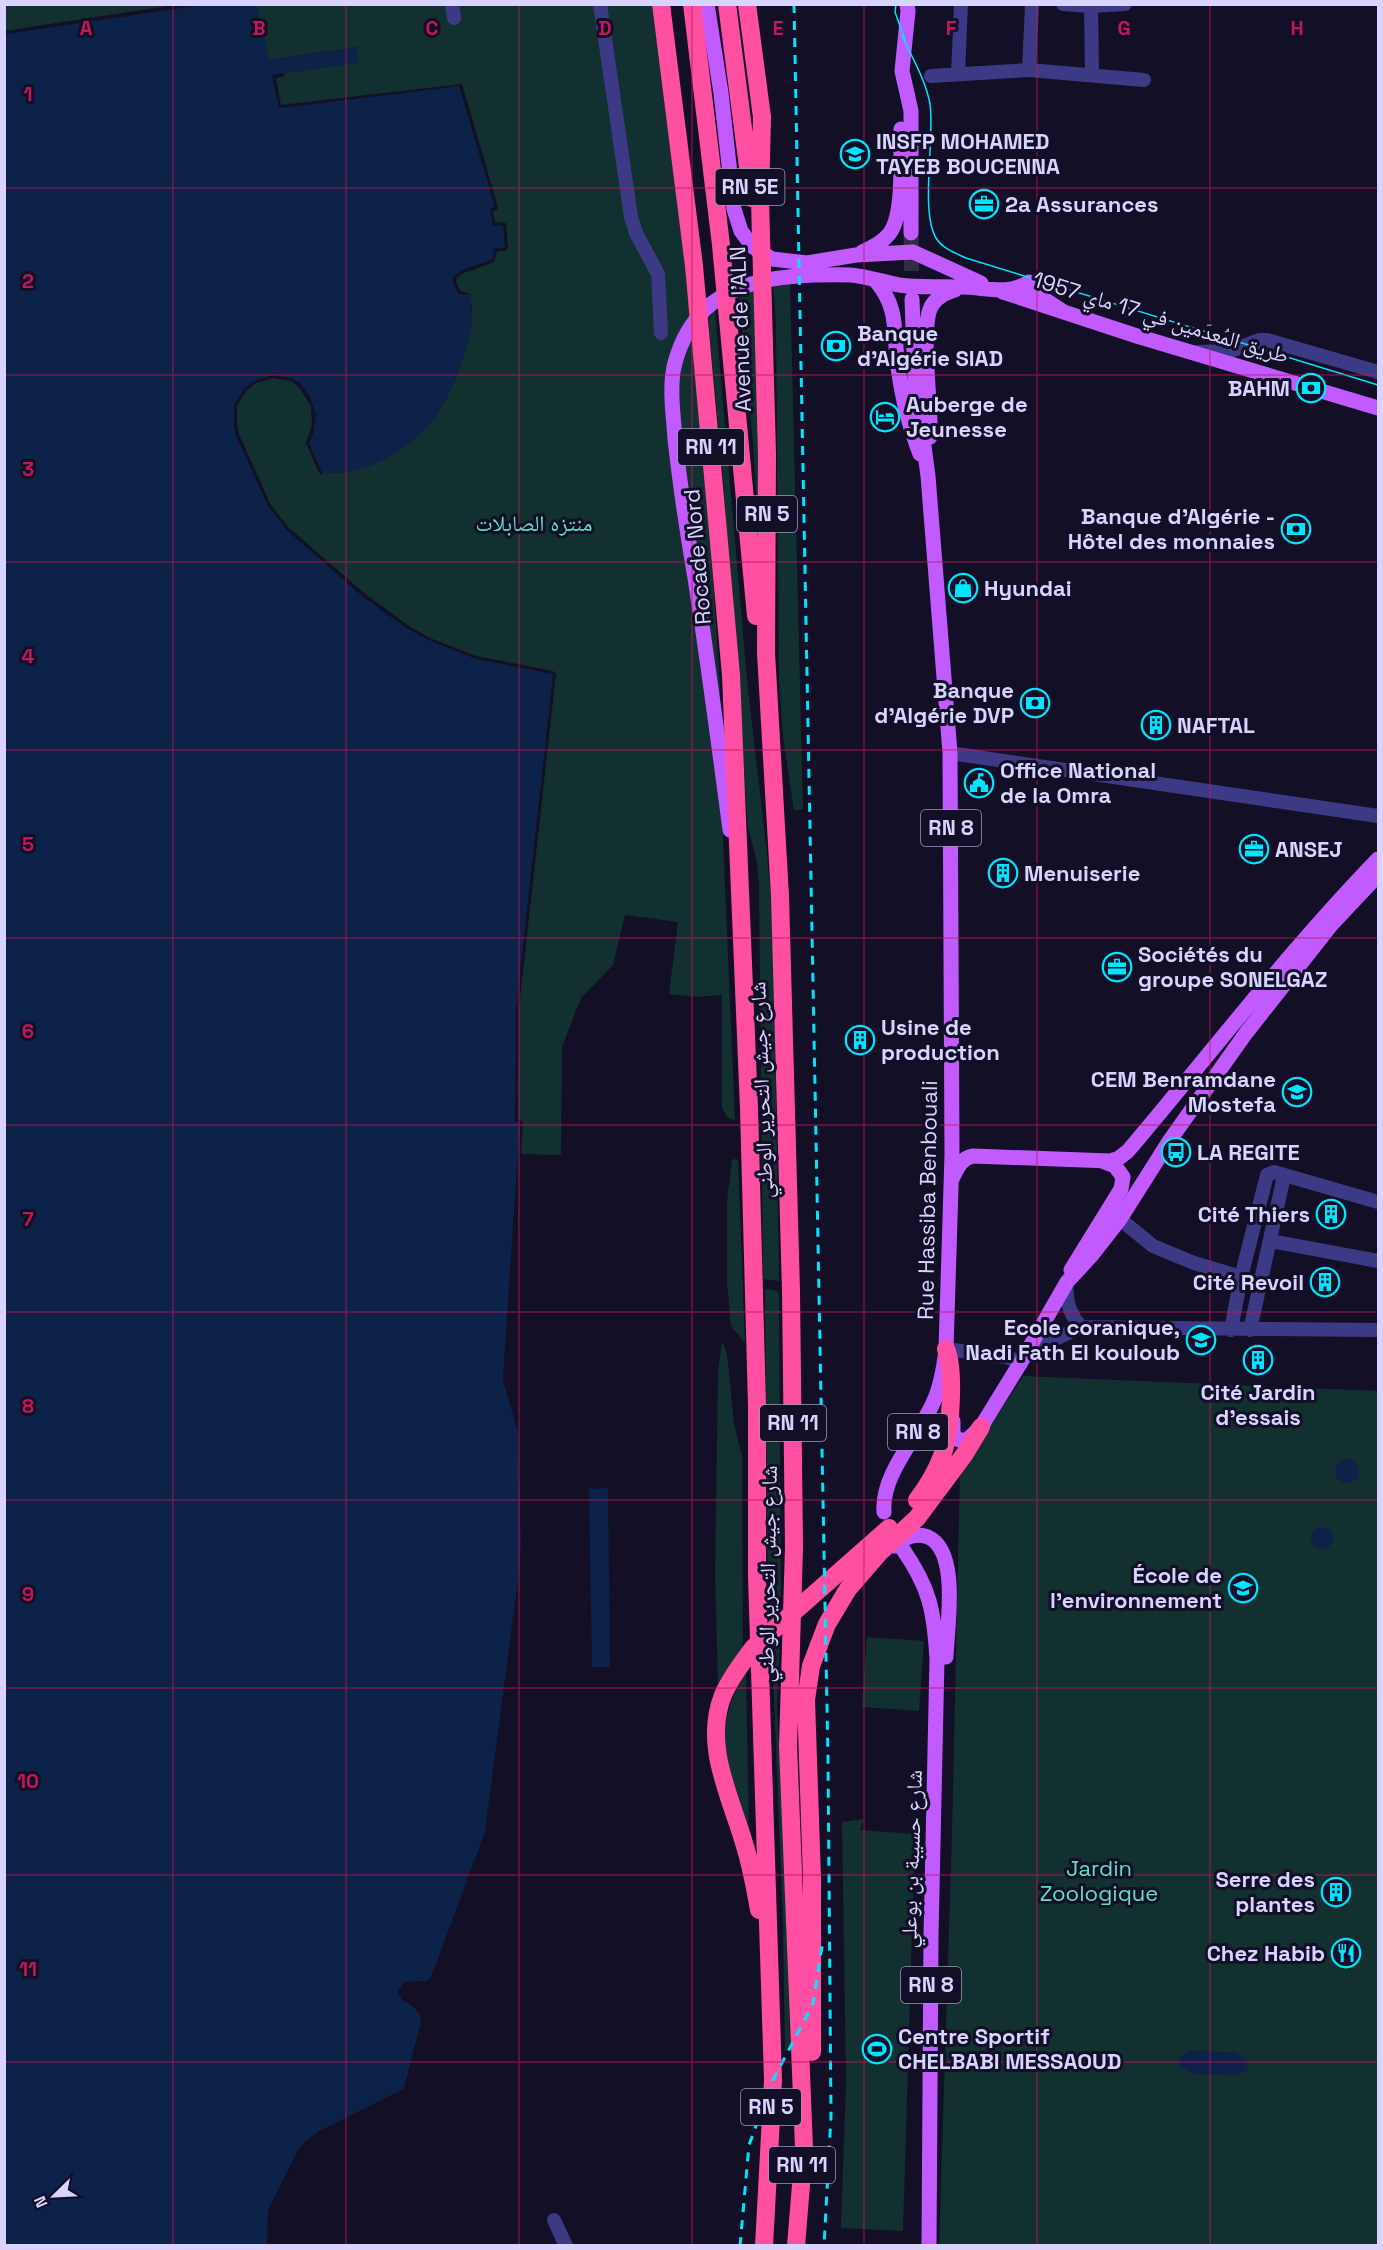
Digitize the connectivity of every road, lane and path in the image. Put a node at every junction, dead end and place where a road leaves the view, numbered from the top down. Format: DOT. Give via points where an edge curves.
graph roads {
  1 [pos="600,4"];
  2 [pos="661,4"];
  3 [pos="692,4"];
  4 [pos="707,4"];
  5 [pos="727,4"];
  6 [pos="747,4"];
  7 [pos="906,4"];
  8 [pos="961,4"];
  9 [pos="1032,4"];
  10 [pos="1063,4"];
  11 [pos="1125,4"];
  12 [pos="1091,6"];
  13 [pos="1029,70"];
  14 [pos="902,71"];
  15 [pos="958,74"];
  16 [pos="1092,75"];
  17 [pos="931,76"];
  18 [pos="1144,80"];
  19 [pos="911,233"];
  20 [pos="856,255"];
  21 [pos="762,268"];
  22 [pos="875,280"];
  23 [pos="965,286"];
  24 [pos="998,290"];
  25 [pos="912,299"];
  26 [pos="661,333"];
  27 [pos="1189,351"];
  28 [pos="1378,372"];
  29 [pos="1378,408"];
  30 [pos="928,476"];
  31 [pos="950,753"];
  32 [pos="772,760"];
  33 [pos="1378,816"];
  34 [pos="1378,859"];
  35 [pos="1378,875"];
  36 [pos="739,892"];
  37 [pos="1101,1160"];
  38 [pos="1284,1176"];
  39 [pos="951,1181"];
  40 [pos="1378,1202"];
  41 [pos="1120,1219"];
  42 [pos="1269,1241"];
  43 [pos="1378,1261"];
  44 [pos="1241,1277"];
  45 [pos="1067,1282"];
  46 [pos="1081,1327"];
  47 [pos="1231,1330"];
  48 [pos="1250,1330"];
  49 [pos="1378,1330"];
  50 [pos="946,1349"];
  51 [pos="1022,1360"];
  52 [pos="949,1412"];
  53 [pos="981,1427"];
  54 [pos="884,1512"];
  55 [pos="902,1548"];
  56 [pos="872,1562"];
  57 [pos="937,1725"];
  58 [pos="770,1968"];
  59 [pos="802,2085"];
  60 [pos="554,2220"];
  61 [pos="566,2246"];
  62 [pos="764,2246"];
  63 [pos="796,2246"];
  64 [pos="929,2246"];
  1 -- 26 [label="street" via="631,217 659,278"];
  2 -- 36 [label="highway, Rocade Nord / RN 11" via="694,266 731,675"];
  3 -- 32 [label="highway, RN 11" via="724,268 763,731"];
  4 -- 20 [label="main road" via="734,209 741,231 753,247 772,259 807,263"];
  5 -- 21 [label="highway, RN 5E"];
  6 -- 21 [label="highway, Avenue de l'ALN / RN 5" via="762,117"];
  7 -- 14 [label="main road"];
  8 -- 15 [label="street"];
  9 -- 13 [label="street"];
  10 -- 12 [label="street"];
  11 -- 12 [label="street"];
  12 -- 16 [label="street"];
  13 -- 15 [label="street"];
  13 -- 16 [label="street"];
  14 -- 19 [label="main road" via="911,111"];
  14 -- 20 [label="main road" via="896,220 883,240"];
  15 -- 17 [label="street"];
  16 -- 18 [label="street"];
  20 -- 24 [label="main road" via="913,252"];
  21 -- 32 [label="highway, Avenue de l'ALN / RN 5" via="767,444 766,653"];
  22 -- 23 [label="main road" via="916,287"];
  22 -- 30 [label="main road" via="893,309 907,421"];
  22 -- 36 [label="main road" via="852,275 792,277 757,281 738,289 713,303 693,323 679,351 672,382 679,478"];
  23 -- 24 [label="main road"];
  23 -- 30 [label="main road" via="936,300 927,320 931,414"];
  24 -- 27 [label="main road, طريق المُعدَمين في 17 ماي 1957"];
  25 -- 30 [label="main road, RN 8" via="915,379"];
  27 -- 28 [label="street" via="1232,351 1267,340"];
  27 -- 29 [label="main road, طريق المُعدَمين في 17 ماي 1957"];
  30 -- 31 [label="main road, Rue Hassiba Benbouali / RN 8"];
  31 -- 33 [label="street"];
  31 -- 39 [label="main road, Rue Hassiba Benbouali / RN 8"];
  32 -- 59 [label="highway, شارع جيش التحرير الوطني / RN 11" via="780,896 791,1291 794,1547 788,1746"];
  34 -- 37 [label="main road" via="1235,1020 1128,1151 1119,1158"];
  35 -- 41 [label="main road" via="1330,925 1246,1033"];
  36 -- 58 [label="highway, شارع جيش التحرير الوطني / RN 5" via="757,1406 757,1576"];
  37 -- 39 [label="main road" via="973,1156 962,1162"];
  37 -- 45 [label="main road" via="1115,1167 1123,1177 1121,1189 1072,1264"];
  38 -- 40 [label="street"];
  38 -- 42 [label="street"];
  38 -- 44 [label="street" via="1274,1172 1267,1175"];
  39 -- 50 [label="main road, Rue Hassiba Benbouali / RN 8"];
  41 -- 44 [label="street" via="1153,1246"];
  41 -- 45 [label="main road"];
  42 -- 43 [label="street"];
  42 -- 48 [label="street"];
  44 -- 47 [label="street"];
  45 -- 46 [label="street" via="1069,1306"];
  45 -- 51 [label="main road"];
  46 -- 47 [label="street"];
  46 -- 51 [label="street"];
  47 -- 48 [label="street"];
  48 -- 49 [label="street"];
  50 -- 51 [label="street"];
  50 -- 52 [label="highway" via="951,1367"];
  50 -- 54 [label="main road, RN 8" via="936,1397 891,1475"];
  51 -- 53 [label="main road"];
  52 -- 53 [label="main road" via="953,1435 959,1440 967,1440"];
  52 -- 58 [label="highway" via="946,1442 932,1477 915,1503 753,1648 723,1695 717,1717 717,1750 751,1870"];
  53 -- 56 [label="highway" via="917,1518"];
  55 -- 57 [label="main road" via="923,1581 933,1608"];
  56 -- 57 [label="main road" via="911,1536 931,1538 944,1552 949,1574 945,1679"];
  56 -- 59 [label="highway" via="842,1599 821,1636 808,1681 812,2047 810,2069"];
  57 -- 64 [label="main road, شارع حسيبة بن بوعلي / RN 8"];
  58 -- 62 [label="highway, شارع جيش التحرير الوطني / RN 5" via="773,2080"];
  59 -- 63 [label="highway, شارع جيش التحرير الوطني / RN 11" via="804,2148"];
  60 -- 61 [label="street"];
}
